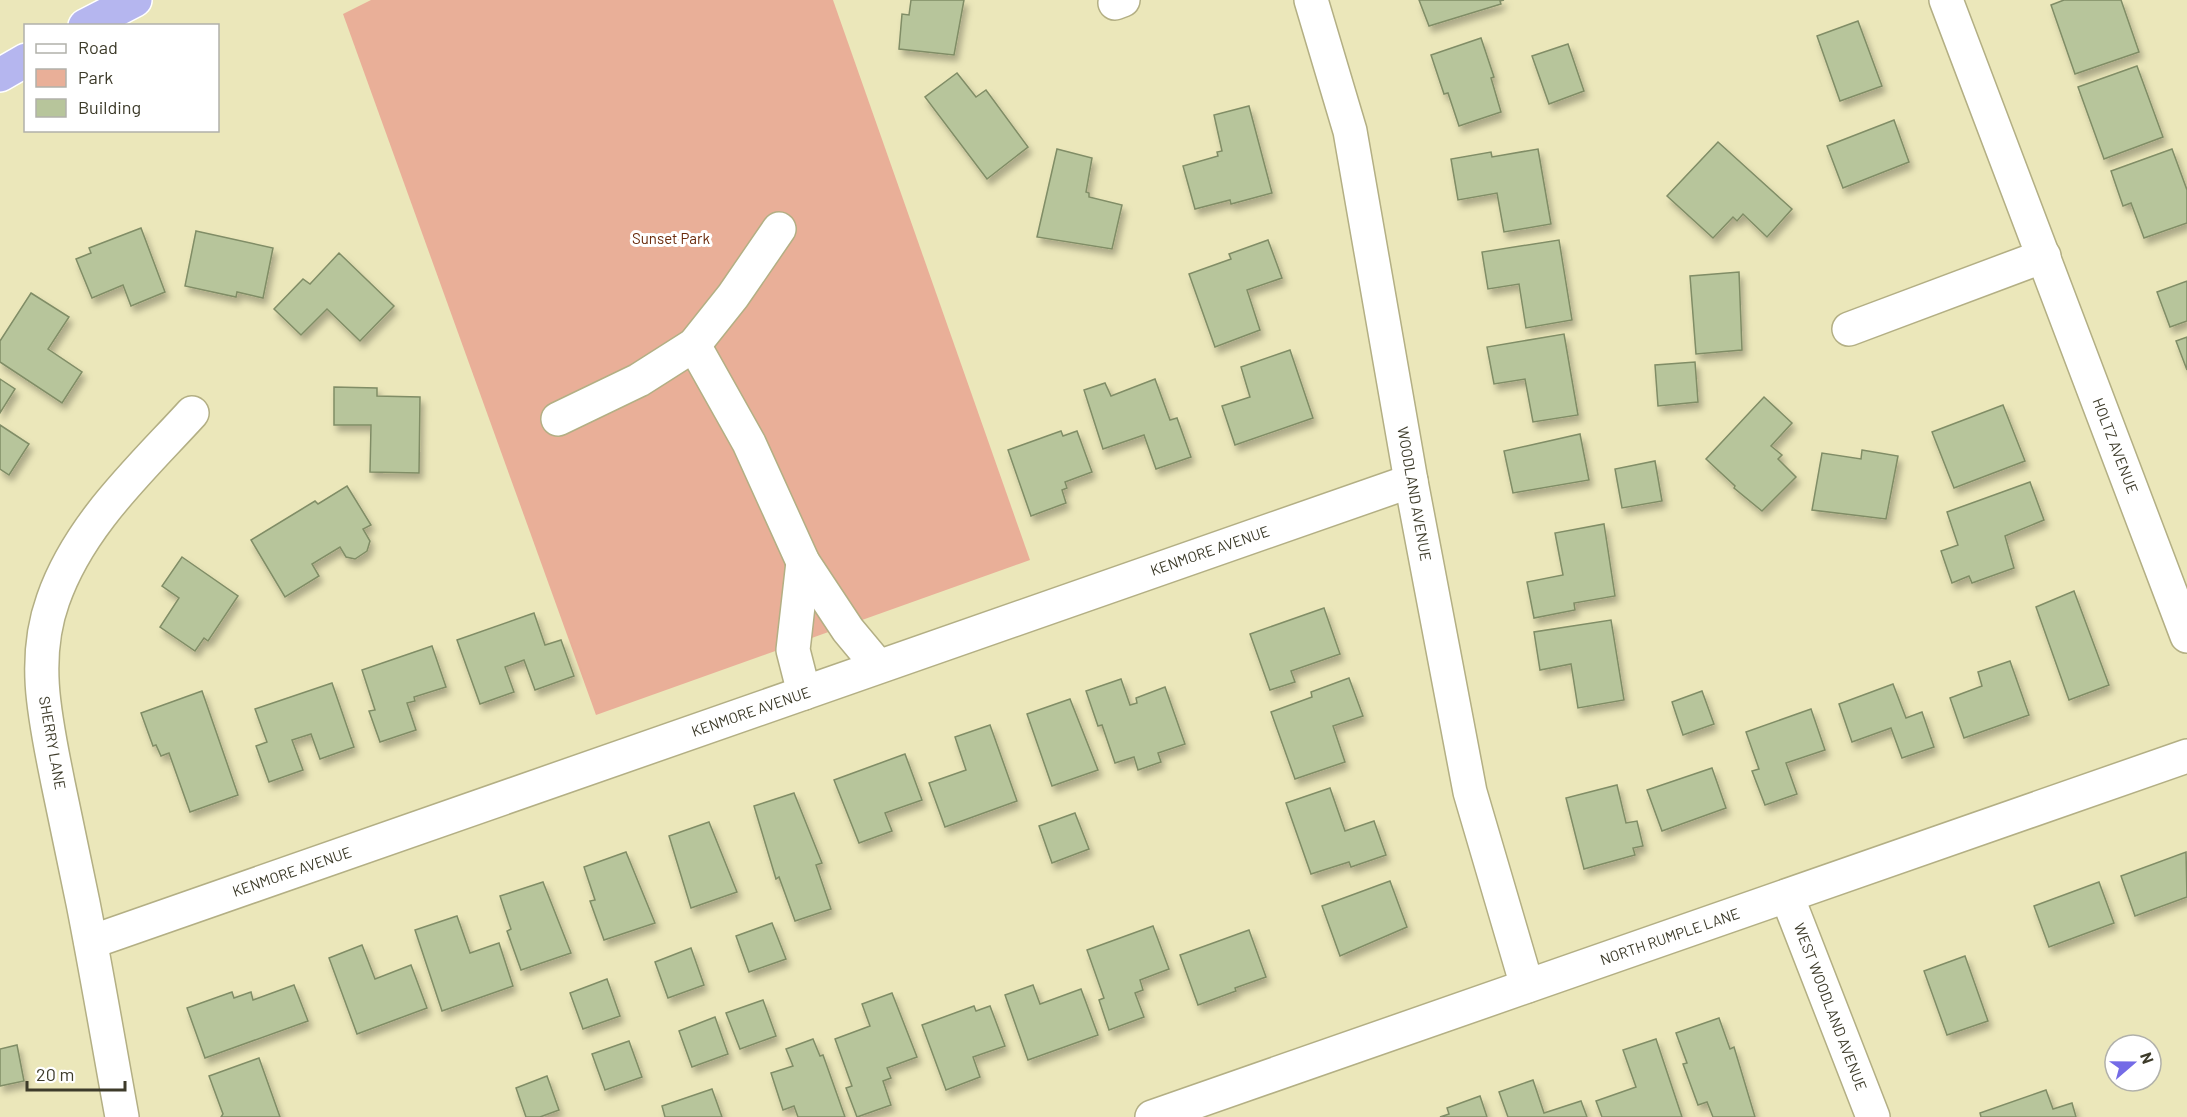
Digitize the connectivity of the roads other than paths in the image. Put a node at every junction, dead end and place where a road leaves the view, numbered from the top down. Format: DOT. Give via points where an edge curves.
graph roads {
  1 [pos="135,0"];
  2 [pos="1311,0"];
  3 [pos="1946,0"];
  4 [pos="89,24"];
  5 [pos="24,61"];
  6 [pos="0,75"];
  7 [pos="779,229"];
  8 [pos="2044,256"];
  9 [pos="1849,329"];
  10 [pos="694,345"];
  11 [pos="192,412"];
  12 [pos="558,419"];
  13 [pos="1411,481"];
  14 [pos="803,562"];
  15 [pos="2187,636"];
  16 [pos="878,666"];
  17 [pos="804,693"];
  18 [pos="2187,756"];
  19 [pos="1787,897"];
  20 [pos="91,942"];
  21 [pos="1527,987"];
  22 [pos="122,1117"];
  23 [pos="1152,1117"];
  24 [pos="1873,1117"];
  1 -- 4 [label="highway"];
  2 -- 13 [label="street, WOODLAND AVENUE" via="1350,131"];
  3 -- 8 [label="street, HOLTZ AVENUE"];
  5 -- 6 [label="highway"];
  7 -- 10 [label="street"];
  8 -- 9 [label="street"];
  8 -- 15 [label="street, HOLTZ AVENUE"];
  10 -- 12 [label="street" via="639,380"];
  10 -- 14 [label="street" via="749,443"];
  11 -- 20 [label="street, SHERRY LANE" via="83,537 52,601 43,638 40,666 44,712"];
  13 -- 16 [label="street, KENMORE AVENUE"];
  13 -- 21 [label="street, WOODLAND AVENUE" via="1470,792"];
  14 -- 16 [label="street" via="848,630"];
  14 -- 17 [label="street" via="793,650"];
  16 -- 17 [label="street, KENMORE AVENUE"];
  17 -- 20 [label="street, KENMORE AVENUE"];
  18 -- 19 [label="street, NORTH RUMPLE LANE"];
  19 -- 21 [label="street, NORTH RUMPLE LANE"];
  19 -- 24 [label="street, WEST WOODLAND AVENUE"];
  20 -- 22 [label="street, SHERRY LANE"];
  21 -- 23 [label="street, NORTH RUMPLE LANE"];
}
